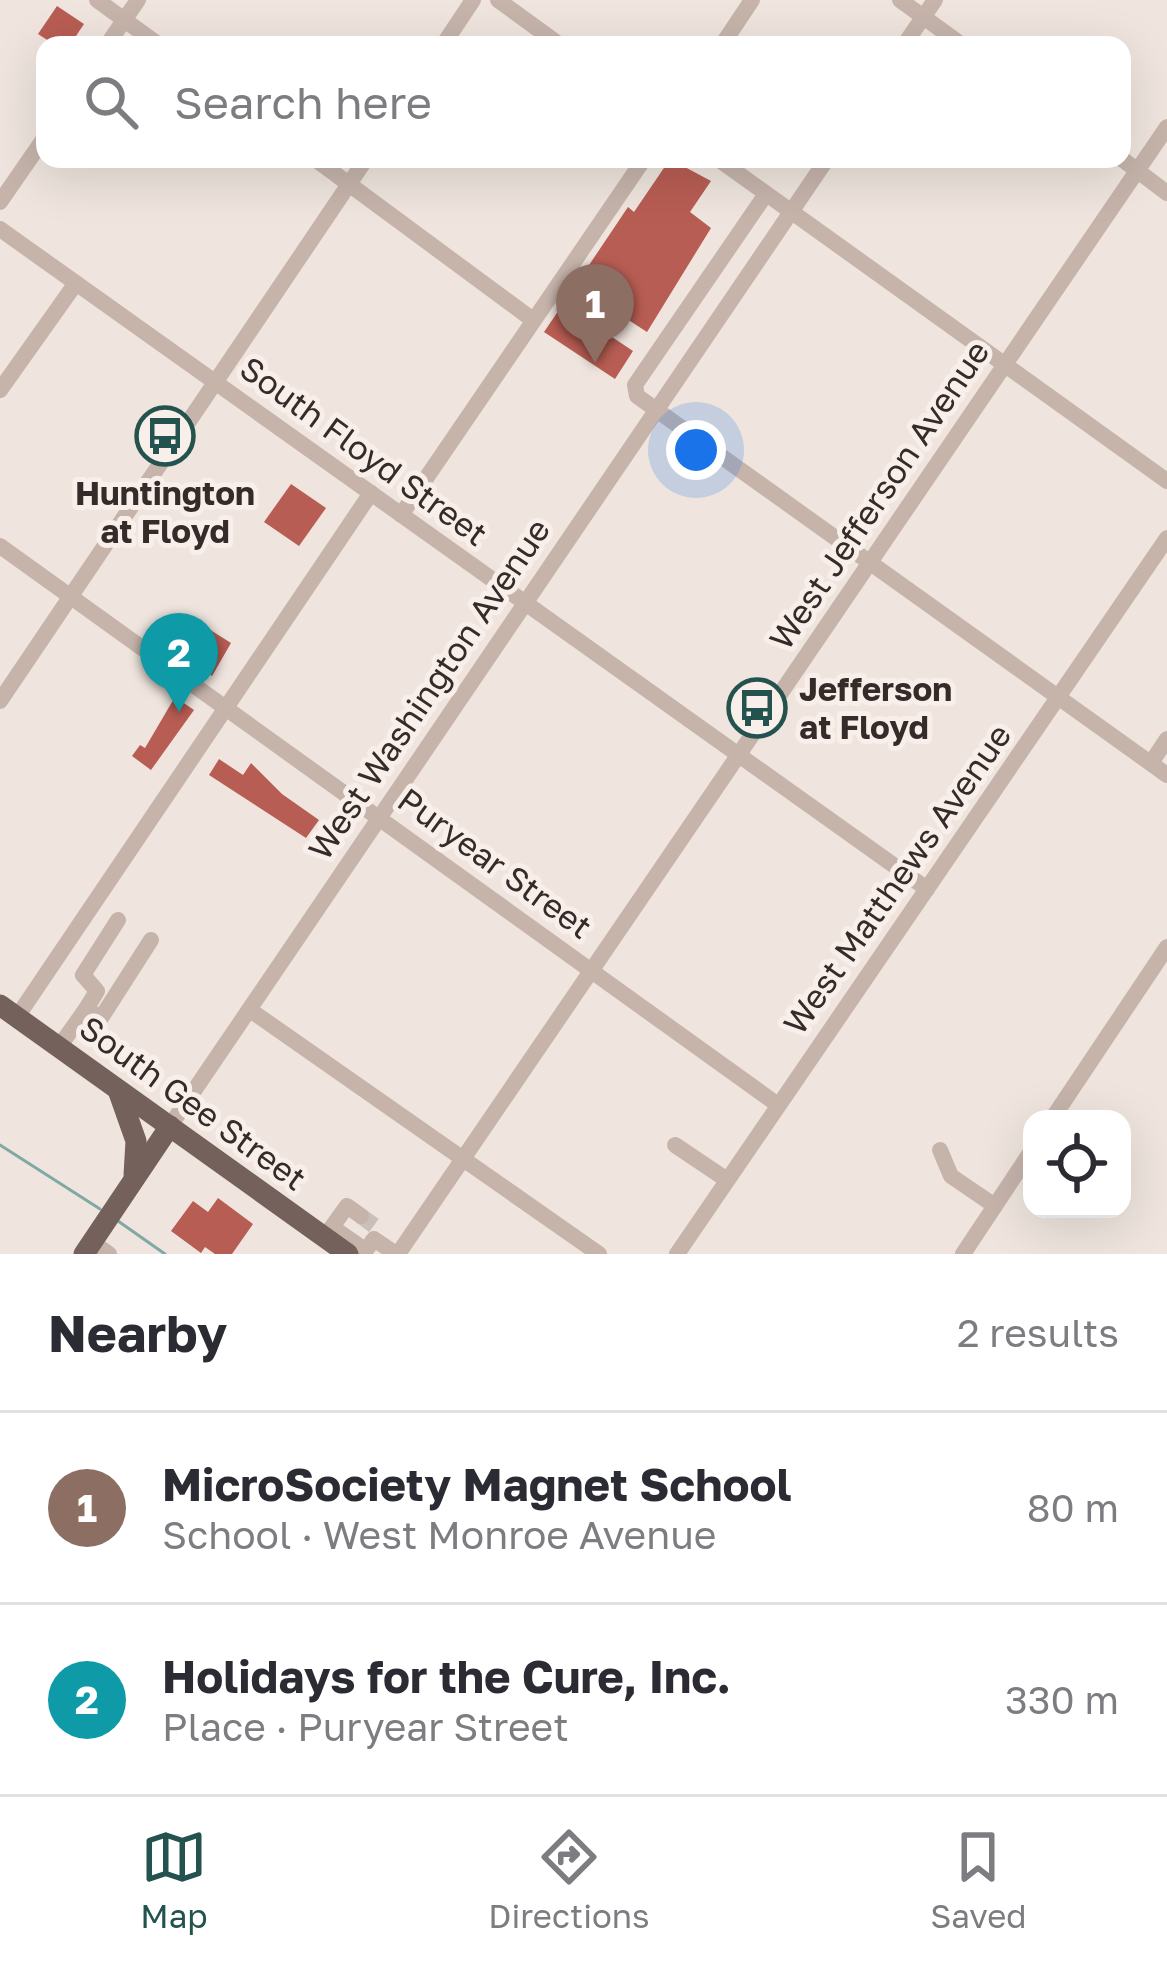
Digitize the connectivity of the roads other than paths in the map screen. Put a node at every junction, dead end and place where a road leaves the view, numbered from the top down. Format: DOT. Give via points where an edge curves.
graph roads {
  1 [pos="97,0"];
  2 [pos="138,0"];
  3 [pos="473,0"];
  4 [pos="498,0"];
  5 [pos="752,0"];
  6 [pos="899,0"];
  7 [pos="934,0"];
  8 [pos="923,17"];
  9 [pos="124,20"];
  10 [pos="113,36"];
  11 [pos="146,36"];
  12 [pos="449,36"];
  13 [pos="548,36"];
  14 [pos="728,36"];
  15 [pos="910,36"];
  16 [pos="949,36"];
  17 [pos="1167,128"];
  18 [pos="36,149"];
  19 [pos="1131,166"];
  20 [pos="327,168"];
  21 [pos="360,168"];
  22 [pos="638,168"];
  23 [pos="730,168"];
  24 [pos="821,168"];
  25 [pos="1137,170"];
  26 [pos="349,184"];
  27 [pos="1167,193"];
  28 [pos="766,194"];
  29 [pos="0,202"];
  30 [pos="791,212"];
  31 [pos="0,229"];
  32 [pos="76,283"];
  33 [pos="533,320"];
  34 [pos="1004,366"];
  35 [pos="215,381"];
  36 [pos="0,391"];
  37 [pos="658,409"];
  38 [pos="1167,481"];
  39 [pos="371,493"];
  40 [pos="401,515"];
  41 [pos="1167,538"];
  42 [pos="0,546"];
  43 [pos="870,562"];
  44 [pos="71,595"];
  45 [pos="526,605"];
  46 [pos="1058,698"];
  47 [pos="0,701"];
  48 [pos="224,706"];
  49 [pos="1167,740"];
  50 [pos="739,752"];
  51 [pos="1151,763"];
  52 [pos="1167,775"];
  53 [pos="380,817"];
  54 [pos="927,889"];
  55 [pos="118,920"];
  56 [pos="151,940"];
  57 [pos="1167,947"];
  58 [pos="592,970"];
  59 [pos="86,1009"];
  60 [pos="250,1010"];
  61 [pos="8,1011"];
  62 [pos="59,1047"];
  63 [pos="118,1089"];
  64 [pos="778,1105"];
  65 [pos="1058,1110"];
  66 [pos="170,1126"];
  67 [pos="675,1145"];
  68 [pos="940,1150"];
  69 [pos="464,1160"];
  70 [pos="1023,1164"];
  71 [pos="727,1180"];
  72 [pos="128,1187"];
  73 [pos="995,1206"];
  74 [pos="355,1235"];
  75 [pos="95,1246"];
  76 [pos="397,1254"];
  77 [pos="598,1254"];
  78 [pos="677,1254"];
  79 [pos="963,1254"];
  1 -- 9 [label="street"];
  2 -- 9 [label="street"];
  3 -- 12 [label="street"];
  4 -- 13 [label="street"];
  5 -- 14 [label="street"];
  6 -- 8 [label="street"];
  7 -- 8 [label="street"];
  8 -- 15 [label="street"];
  8 -- 16 [label="street"];
  9 -- 10 [label="street"];
  9 -- 11 [label="street"];
  17 -- 25 [label="street, West Jefferson Avenue"];
  18 -- 29 [label="street"];
  19 -- 25 [label="street"];
  20 -- 26 [label="street"];
  21 -- 26 [label="street"];
  22 -- 33 [label="street"];
  23 -- 28 [label="street"];
  24 -- 30 [label="street, West Washington Avenue"];
  25 -- 27 [label="street"];
  25 -- 34 [label="street, West Jefferson Avenue"];
  26 -- 33 [label="street"];
  26 -- 35 [label="street"];
  28 -- 30 [label="street"];
  28 -- 37 [label="street" via="635,385 637,396"];
  30 -- 34 [label="street"];
  30 -- 37 [label="street, West Washington Avenue"];
  31 -- 32 [label="street, South Floyd Street"];
  32 -- 35 [label="street, South Floyd Street"];
  32 -- 36 [label="street"];
  33 -- 40 [label="street"];
  34 -- 38 [label="street"];
  34 -- 43 [label="street, West Jefferson Avenue"];
  35 -- 39 [label="street, South Floyd Street"];
  35 -- 44 [label="street"];
  37 -- 43 [label="street"];
  37 -- 45 [label="street, West Washington Avenue"];
  39 -- 40 [label="street, South Floyd Street"];
  39 -- 48 [label="street"];
  40 -- 45 [label="street, South Floyd Street"];
  41 -- 46 [label="street, West Matthews Avenue"];
  42 -- 44 [label="street, Puryear Street"];
  43 -- 46 [label="street"];
  43 -- 50 [label="street, West Jefferson Avenue"];
  44 -- 47 [label="street"];
  44 -- 48 [label="street, Puryear Street"];
  45 -- 50 [label="street, South Floyd Street"];
  45 -- 53 [label="street, West Washington Avenue"];
  46 -- 51 [label="street"];
  46 -- 54 [label="street, West Matthews Avenue"];
  48 -- 53 [label="street, Puryear Street"];
  48 -- 61 [label="street"];
  49 -- 51 [label="street"];
  50 -- 54 [label="street, South Floyd Street"];
  50 -- 58 [label="street, West Jefferson Avenue"];
  51 -- 52 [label="street"];
  53 -- 58 [label="street, Puryear Street"];
  53 -- 60 [label="street, West Washington Avenue"];
  54 -- 64 [label="street, West Matthews Avenue"];
  55 -- 59 [label="street" via="82,975 97,991"];
  56 -- 59 [label="street" via="101,1018"];
  57 -- 65 [label="street"];
  58 -- 64 [label="street, Puryear Street"];
  58 -- 69 [label="street, West Jefferson Avenue"];
  59 -- 62 [label="street"];
  60 -- 66 [label="street, West Washington Avenue"];
  60 -- 69 [label="street"];
  61 -- 62 [label="main road, South Gee Street"];
  62 -- 63 [label="main road, South Gee Street"];
  63 -- 66 [label="main road, South Gee Street"];
  63 -- 72 [label="main road" via="136,1141"];
  64 -- 71 [label="street, West Matthews Avenue"];
  66 -- 72 [label="main road, West Washington Avenue"];
  66 -- 74 [label="main road, South Gee Street"];
  67 -- 71 [label="street"];
  68 -- 73 [label="street" via="951,1176"];
  69 -- 76 [label="street, West Jefferson Avenue"];
  69 -- 77 [label="street"];
  70 -- 73 [label="street"];
  71 -- 78 [label="street, West Matthews Avenue"];
  72 -- 75 [label="main road, West Washington Avenue"];
  73 -- 79 [label="street"];
  74 -- 76 [label="street"];
}
